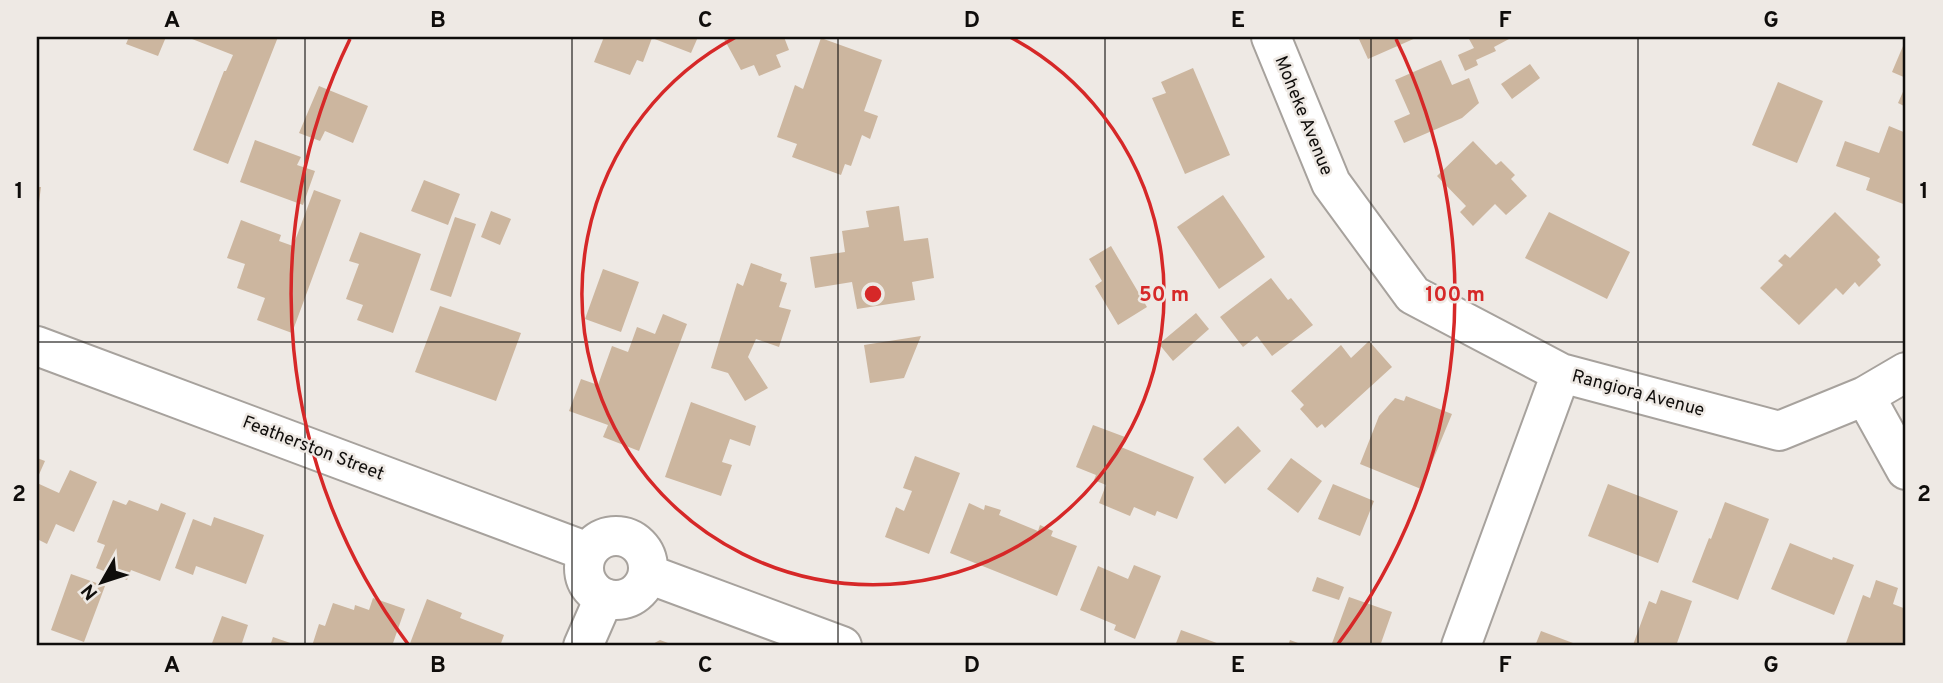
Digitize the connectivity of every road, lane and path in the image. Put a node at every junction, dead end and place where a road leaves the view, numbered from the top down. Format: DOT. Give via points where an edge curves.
graph roads {
  1 [pos="1271,37"];
  2 [pos="37,346"];
  3 [pos="1906,372"];
  4 [pos="1561,373"];
  5 [pos="1865,396"];
  6 [pos="1906,470"];
  7 [pos="588,552"];
  8 [pos="648,573"];
  9 [pos="604,598"];
  10 [pos="583,646"];
  11 [pos="842,646"];
  12 [pos="1461,646"];
  1 -- 4 [label="street, Moheke Avenue" via="1331,183 1413,295"];
  2 -- 7 [label="street, Featherston Street"];
  3 -- 5 [label="street, Rangiora Avenue"];
  4 -- 5 [label="street, Rangiora Avenue" via="1779,431"];
  4 -- 12 [label="street, Rangiora Avenue"];
  5 -- 6 [label="street"];
  7 -- 8 [label="street" via="605,538 627,538 644,552"];
  7 -- 9 [label="street" via="584,573 594,592"];
  8 -- 9 [label="street" via="644,585 626,599"];
  8 -- 11 [label="street"];
  9 -- 10 [label="street"];
}
